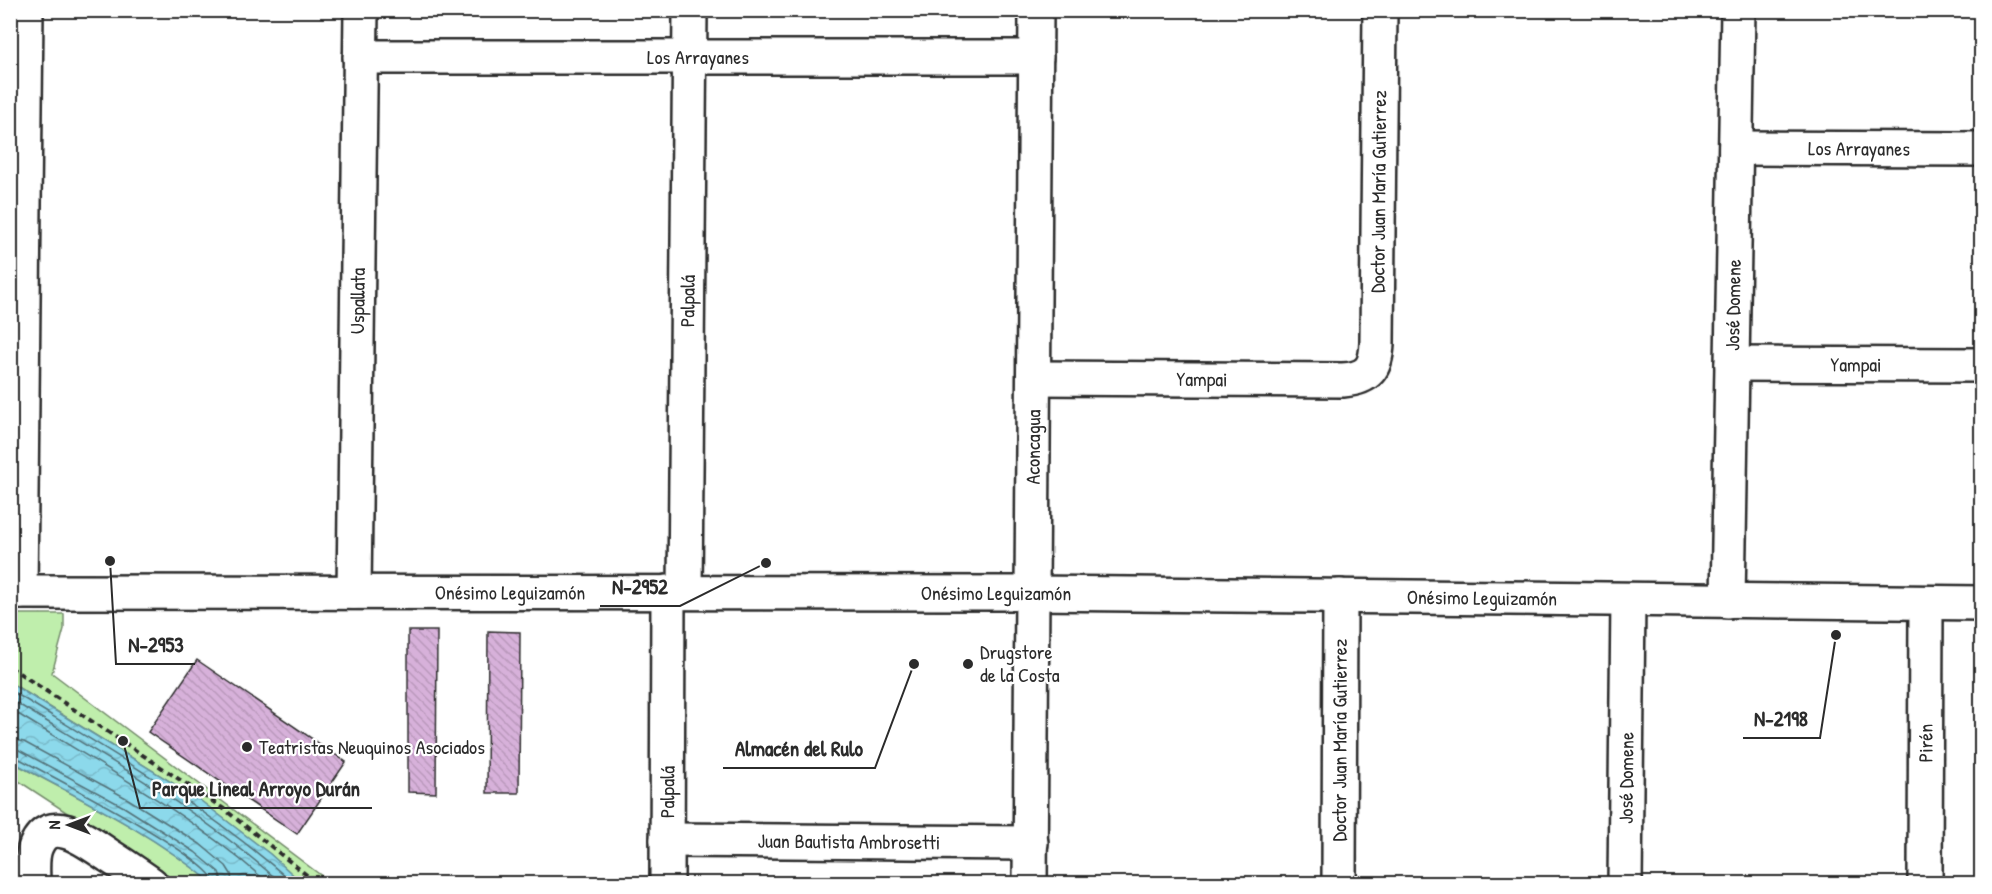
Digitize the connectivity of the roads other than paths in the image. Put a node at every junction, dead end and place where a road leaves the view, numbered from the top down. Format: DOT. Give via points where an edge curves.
graph roads {
  1 [pos="26,10"];
  2 [pos="361,10"];
  3 [pos="690,10"];
  4 [pos="1036,10"];
  5 [pos="1380,10"];
  6 [pos="1738,10"];
  7 [pos="360,57"];
  8 [pos="690,57"];
  9 [pos="1036,57"];
  10 [pos="1736,148"];
  11 [pos="1982,149"];
  12 [pos="1732,363"];
  13 [pos="1982,364"];
  14 [pos="1369,372"];
  15 [pos="1034,378"];
  16 [pos="15,592"];
  17 [pos="354,592"];
  18 [pos="677,592"];
  19 [pos="1032,593"];
  20 [pos="1340,596"];
  21 [pos="1628,600"];
  22 [pos="1728,601"];
  23 [pos="1926,603"];
  24 [pos="1982,603"];
  25 [pos="668,840"];
  26 [pos="1031,843"];
  27 [pos="33,884"];
  28 [pos="151,884"];
  29 [pos="667,884"];
  30 [pos="1030,884"];
  31 [pos="1340,884"];
  32 [pos="1625,884"];
  33 [pos="1925,884"];
  1 -- 16 [label="street"];
  2 -- 7 [label="street, Uspallata"];
  3 -- 8 [label="street, Palpalá"];
  4 -- 9 [label="street, Aconcagua"];
  5 -- 14 [label="street, Doctor Juan María Gutierrez" via="1377,343"];
  6 -- 10 [label="street, José Domene"];
  7 -- 8 [label="street, Los Arrayanes"];
  7 -- 17 [label="street, Uspallata"];
  8 -- 9 [label="street, Los Arrayanes"];
  8 -- 18 [label="street, Palpalá"];
  9 -- 15 [label="street, Aconcagua"];
  10 -- 11 [label="street, Los Arrayanes"];
  10 -- 12 [label="street, José Domene"];
  12 -- 13 [label="street, Yampai"];
  12 -- 22 [label="street, José Domene"];
  14 -- 15 [label="street, Yampai" via="1343,380"];
  15 -- 19 [label="street, Aconcagua"];
  16 -- 17 [label="street, Onésimo Leguizamón"];
  17 -- 18 [label="street, Onésimo Leguizamón"];
  18 -- 19 [label="street, Onésimo Leguizamón"];
  18 -- 25 [label="street, Palpalá"];
  19 -- 20 [label="street, Onésimo Leguizamón"];
  19 -- 26 [label="street, Aconcagua"];
  20 -- 21 [label="street, Onésimo Leguizamón"];
  20 -- 31 [label="street, Doctor Juan María Gutierrez"];
  21 -- 22 [label="street, Onésimo Leguizamón"];
  21 -- 32 [label="street, José Domene"];
  22 -- 23 [label="street, Onésimo Leguizamón"];
  23 -- 24 [label="street, Onésimo Leguizamón"];
  23 -- 33 [label="street, Pirén"];
  25 -- 26 [label="street, Juan Bautista Ambrosetti"];
  25 -- 29 [label="street, Palpalá"];
  26 -- 30 [label="street, Aconcagua"];
  27 -- 28 [label="street" via="33,854 40,838 45,833 63,831 79,836"];
}
